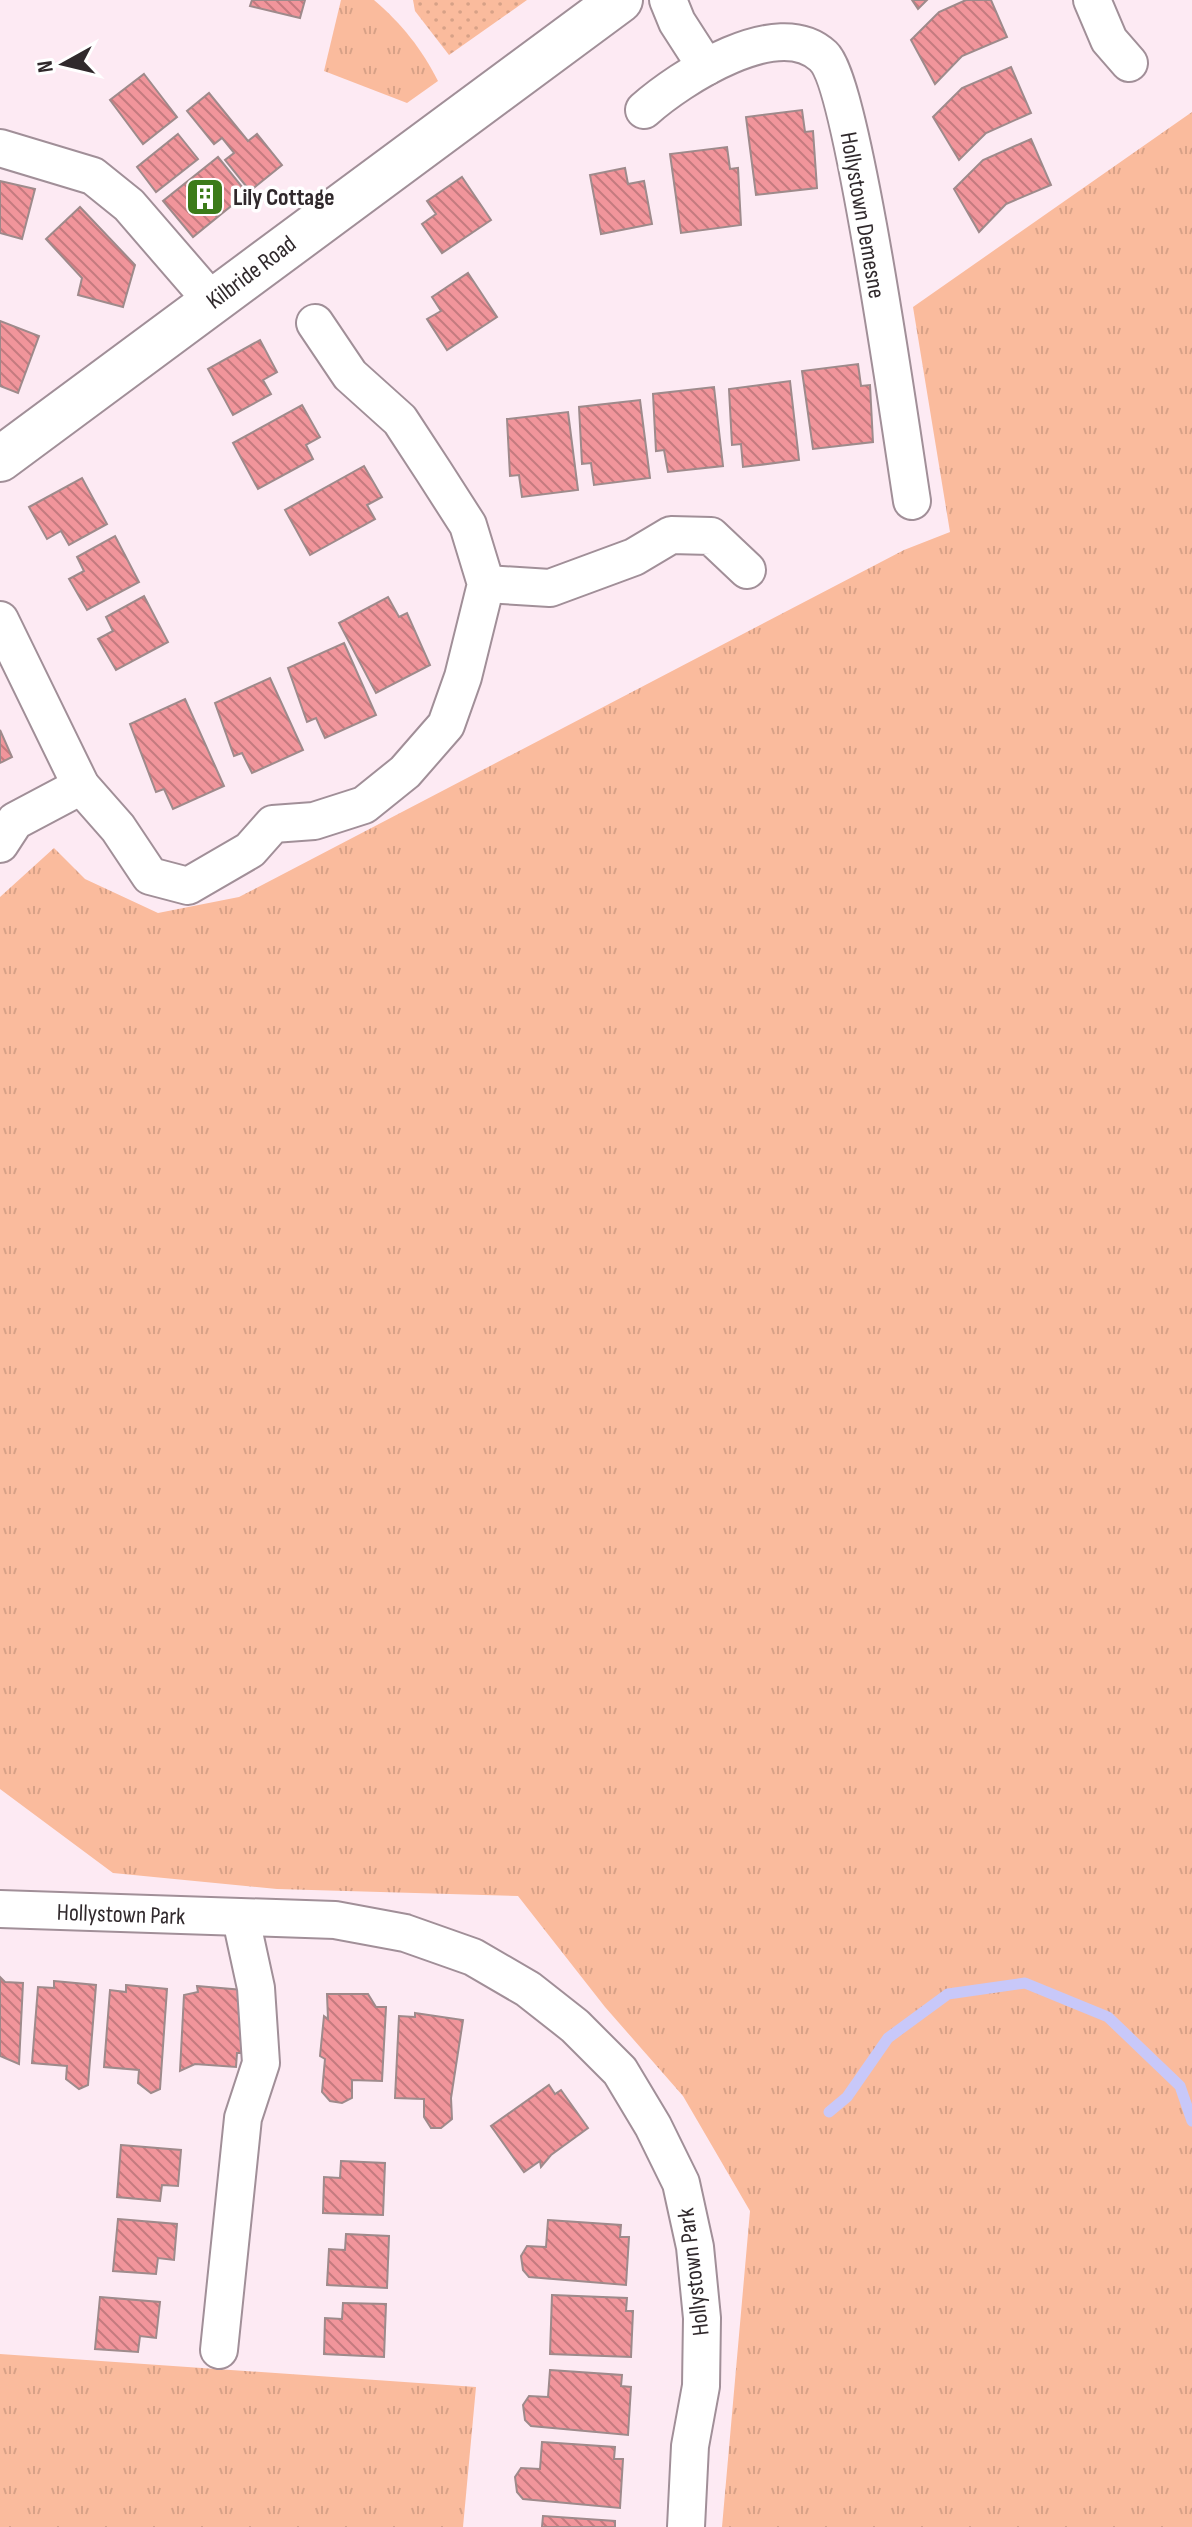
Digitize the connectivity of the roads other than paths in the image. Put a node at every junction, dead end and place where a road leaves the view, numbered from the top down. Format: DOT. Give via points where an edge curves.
graph roads {
  1 [pos="620,0"];
  2 [pos="668,0"];
  3 [pos="1092,0"];
  4 [pos="1129,63"];
  5 [pos="706,67"];
  6 [pos="644,110"];
  7 [pos="0,148"];
  8 [pos="212,301"];
  9 [pos="315,323"];
  10 [pos="0,459"];
  11 [pos="912,501"];
  12 [pos="747,570"];
  13 [pos="486,584"];
  14 [pos="0,620"];
  15 [pos="81,786"];
  16 [pos="0,844"];
  17 [pos="0,1909"];
  18 [pos="241,1919"];
  19 [pos="219,2350"];
  20 [pos="686,2527"];
  1 -- 8 [label="street, Kilbride Road"];
  2 -- 5 [label="street"];
  3 -- 4 [label="street" via="1109,40"];
  5 -- 6 [label="street, Hollystown Demesne"];
  5 -- 11 [label="street, Hollystown Demesne" via="755,46 797,42 824,56 838,84"];
  7 -- 8 [label="street" via="93,176 129,205"];
  8 -- 10 [label="street, Kilbride Road"];
  9 -- 13 [label="street" via="350,375 400,420 468,525"];
  12 -- 13 [label="street" via="711,536 671,535 634,557 550,588"];
  13 -- 15 [label="street" via="446,725 405,772 364,805 314,821 273,824 250,850 188,886 150,876"];
  14 -- 15 [label="street"];
  15 -- 16 [label="street" via="15,821"];
  17 -- 18 [label="street, Hollystown Park"];
  18 -- 19 [label="street" via="256,1988 261,2063 243,2118"];
  18 -- 20 [label="street, Hollystown Park" via="335,1920 405,1933 473,1957 528,1989 620,2071 681,2183 695,2247 701,2386 690,2446"];
}
